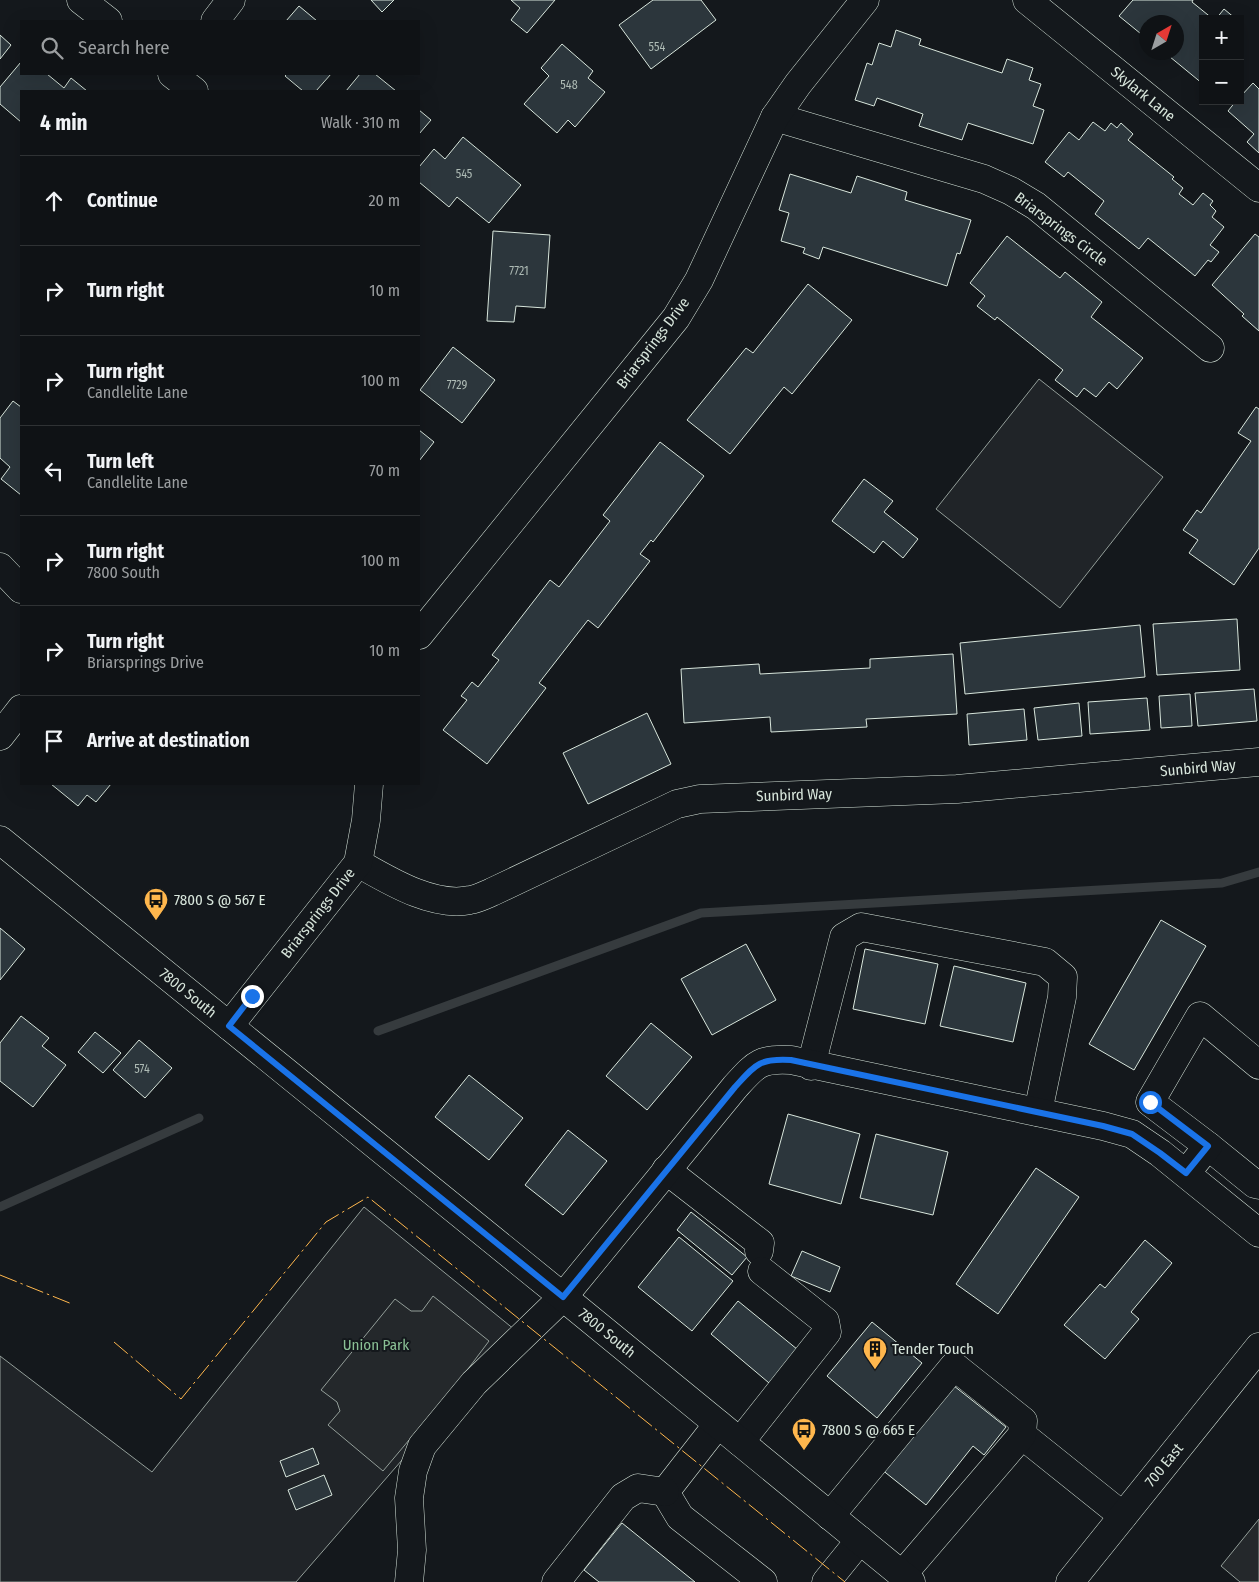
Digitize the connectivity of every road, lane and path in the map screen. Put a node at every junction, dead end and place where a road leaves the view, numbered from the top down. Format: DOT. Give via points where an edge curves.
graph roads {
  1 [pos="81,0"];
  2 [pos="231,0"];
  3 [pos="865,0"];
  4 [pos="1027,0"];
  5 [pos="107,20"];
  6 [pos="216,20"];
  7 [pos="174,75"];
  8 [pos="193,90"];
  9 [pos="775,117"];
  10 [pos="1259,188"];
  11 [pos="1210,348"];
  12 [pos="0,567"];
  13 [pos="20,588"];
  14 [pos="420,634"];
  15 [pos="20,710"];
  16 [pos="0,736"];
  17 [pos="1259,762"];
  18 [pos="368,785"];
  19 [pos="0,840"];
  20 [pos="358,863"];
  21 [pos="229,1026"];
  22 [pos="1259,1065"];
  23 [pos="811,1066"];
  24 [pos="1038,1112"];
  25 [pos="1208,1146"];
  26 [pos="666,1170"];
  27 [pos="1186,1173"];
  28 [pos="1259,1185"];
  29 [pos="1259,1233"];
  30 [pos="563,1297"];
  31 [pos="1259,1347"];
  32 [pos="718,1424"];
  33 [pos="1022,1435"];
  34 [pos="740,1442"];
  35 [pos="664,1492"];
  36 [pos="830,1516"];
  37 [pos="1123,1516"];
  38 [pos="860,1540"];
  39 [pos="906,1578"];
  40 [pos="409,1582"];
  41 [pos="556,1582"];
  42 [pos="763,1582"];
  43 [pos="826,1582"];
  44 [pos="1070,1582"];
  1 -- 5 [label="street"];
  2 -- 6 [label="street"];
  3 -- 9 [label="street, Briarsprings Drive"];
  4 -- 10 [label="street, Skylark Lane"];
  7 -- 8 [label="street"];
  9 -- 11 [label="street, Briarsprings Circle" via="984,179 1011,191 1036,206"];
  9 -- 14 [label="street, Briarsprings Drive" via="699,280 676,318"];
  12 -- 13 [label="street"];
  15 -- 16 [label="street"];
  17 -- 20 [label="street, Sunbird Way" via="957,789 700,799 678,804 470,900 447,901 402,888"];
  18 -- 20 [label="street, Briarsprings Drive"];
  19 -- 21 [label="street, 7800 South"];
  20 -- 21 [label="street, Briarsprings Drive"];
  21 -- 30 [label="street, 7800 South"];
  22 -- 25 [label="street" via="1200,1016 1150,1102"];
  23 -- 24 [label="street"];
  23 -- 24 [label="street" via="844,937 861,927 1045,962 1063,977 1062,997"];
  23 -- 26 [label="street" via="772,1059 754,1066"];
  24 -- 27 [label="street" via="1132,1134"];
  25 -- 27 [label="street"];
  25 -- 28 [label="street"];
  26 -- 30 [label="street"];
  26 -- 34 [label="street" via="760,1243 761,1261 825,1321 827,1332"];
  27 -- 29 [label="street"];
  30 -- 32 [label="street, 7800 South"];
  30 -- 40 [label="street" via="474,1383 422,1446 413,1471 410,1498 412,1550"];
  31 -- 37 [label="street, 700 East"];
  32 -- 34 [label="street, 7800 South"];
  32 -- 35 [label="street"];
  33 -- 36 [label="street" via="1023,1421 954,1366"];
  33 -- 37 [label="street"];
  33 -- 39 [label="street"];
  34 -- 36 [label="street, 7800 South"];
  35 -- 41 [label="street" via="638,1488 624,1497"];
  35 -- 42 [label="street" via="680,1517"];
  36 -- 38 [label="street, 7800 South"];
  37 -- 44 [label="street, 700 East"];
  38 -- 39 [label="street, 7800 South"];
  38 -- 43 [label="street"];
}
